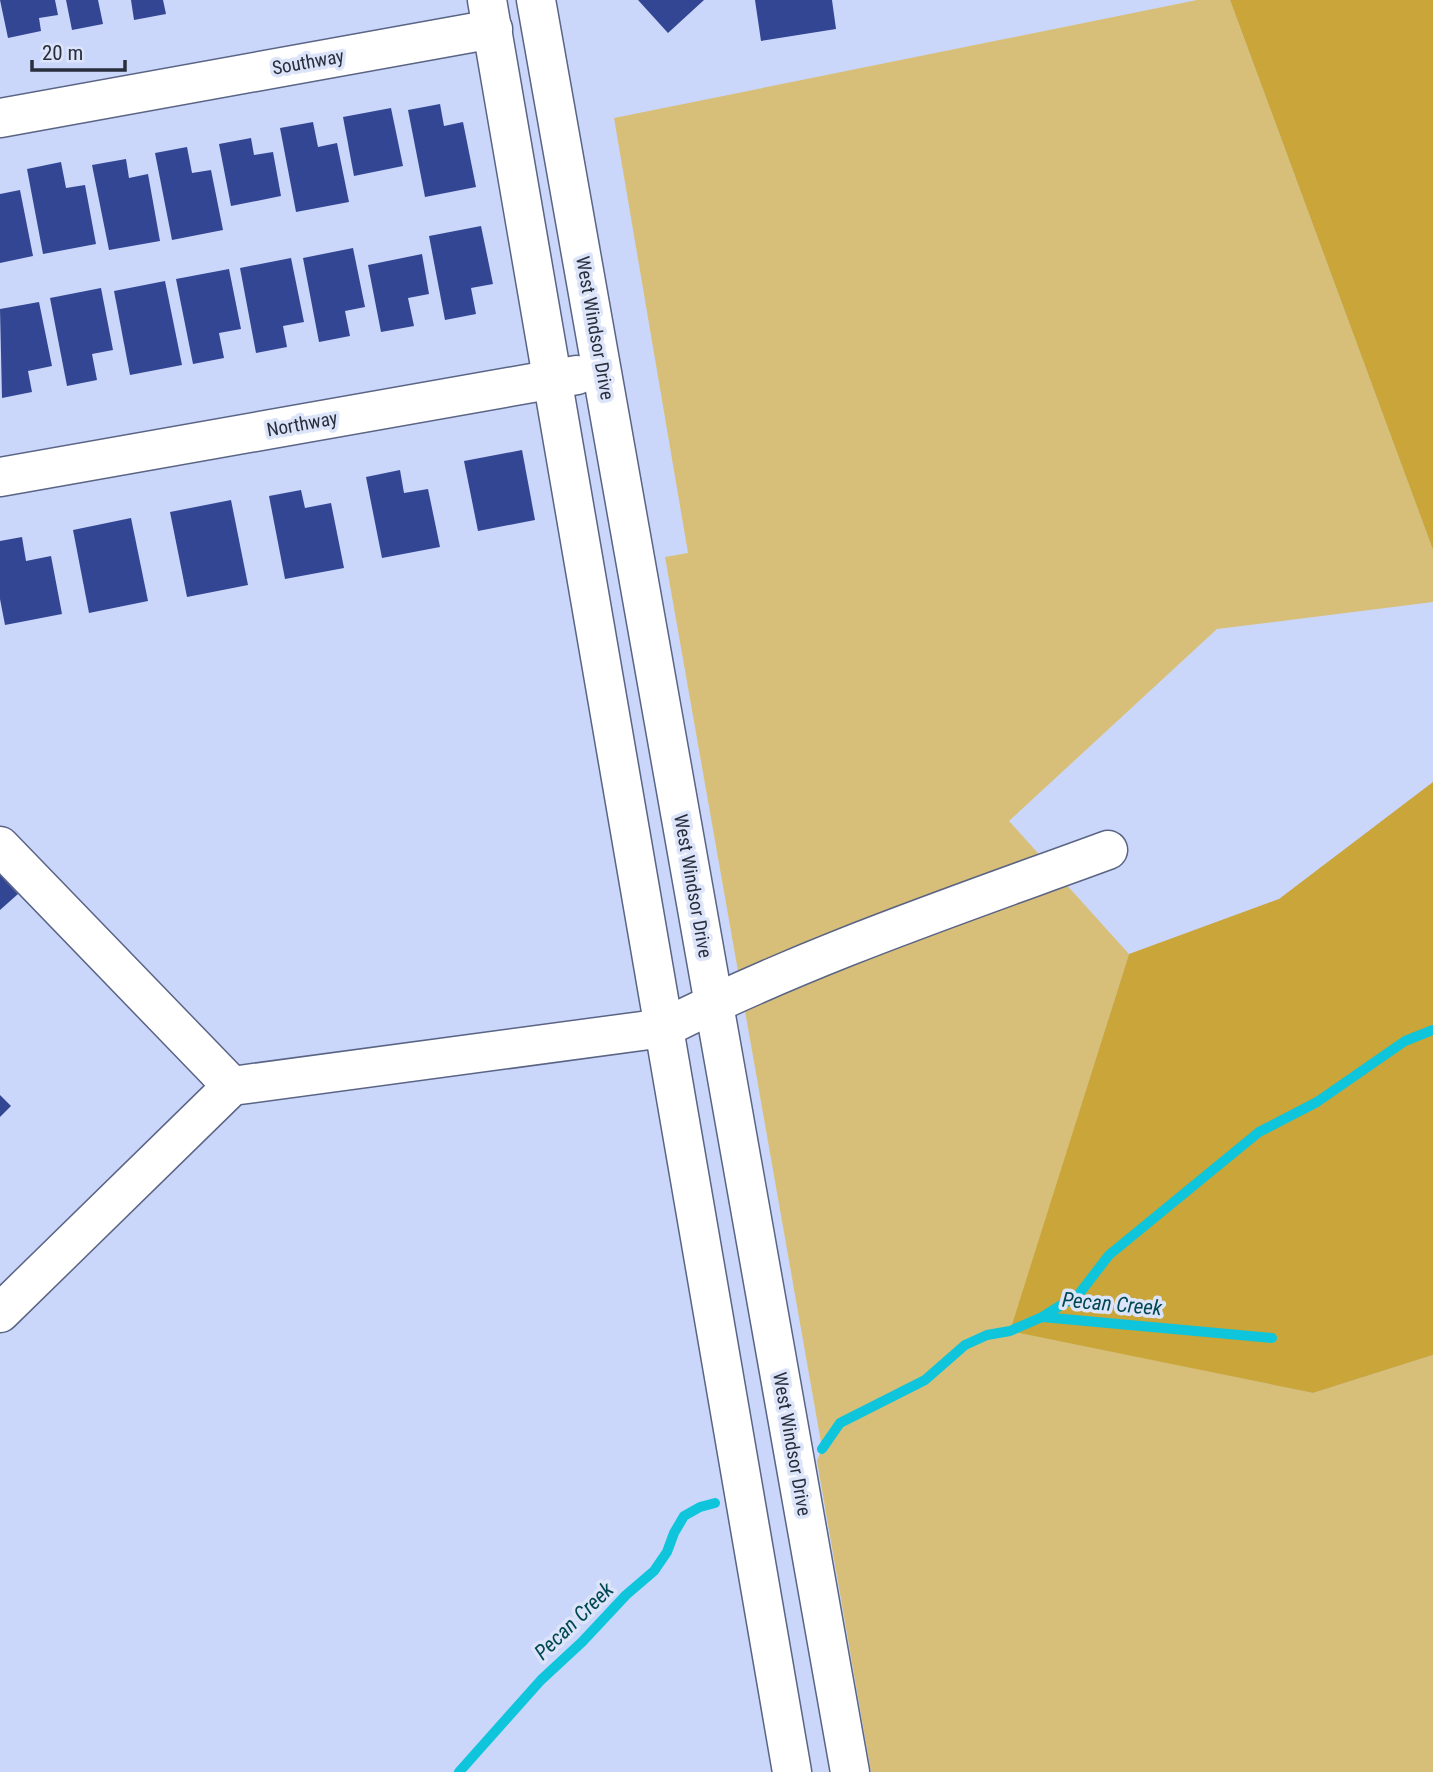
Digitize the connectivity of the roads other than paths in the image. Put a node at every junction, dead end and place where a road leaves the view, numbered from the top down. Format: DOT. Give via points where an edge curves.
graph roads {
  1 [pos="536,0"];
  2 [pos="490,15"];
  3 [pos="0,118"];
  4 [pos="603,370"];
  5 [pos="553,380"];
  6 [pos="0,477"];
  7 [pos="0,846"];
  8 [pos="1108,850"];
  9 [pos="713,1003"];
  10 [pos="664,1028"];
  11 [pos="232,1086"];
  12 [pos="0,1312"];
  13 [pos="792,1772"];
  14 [pos="850,1772"];
  1 -- 4 [label="street, West Windsor Drive"];
  2 -- 3 [label="street, Southway"];
  2 -- 5 [label="street"];
  4 -- 5 [label="street, Northway"];
  4 -- 9 [label="street, West Windsor Drive"];
  5 -- 6 [label="street, Northway"];
  5 -- 10 [label="street"];
  7 -- 11 [label="street"];
  8 -- 9 [label="street" via="801,965"];
  9 -- 10 [label="street"];
  9 -- 14 [label="street, West Windsor Drive"];
  10 -- 11 [label="street"];
  10 -- 13 [label="street"];
  11 -- 12 [label="street"];
}
